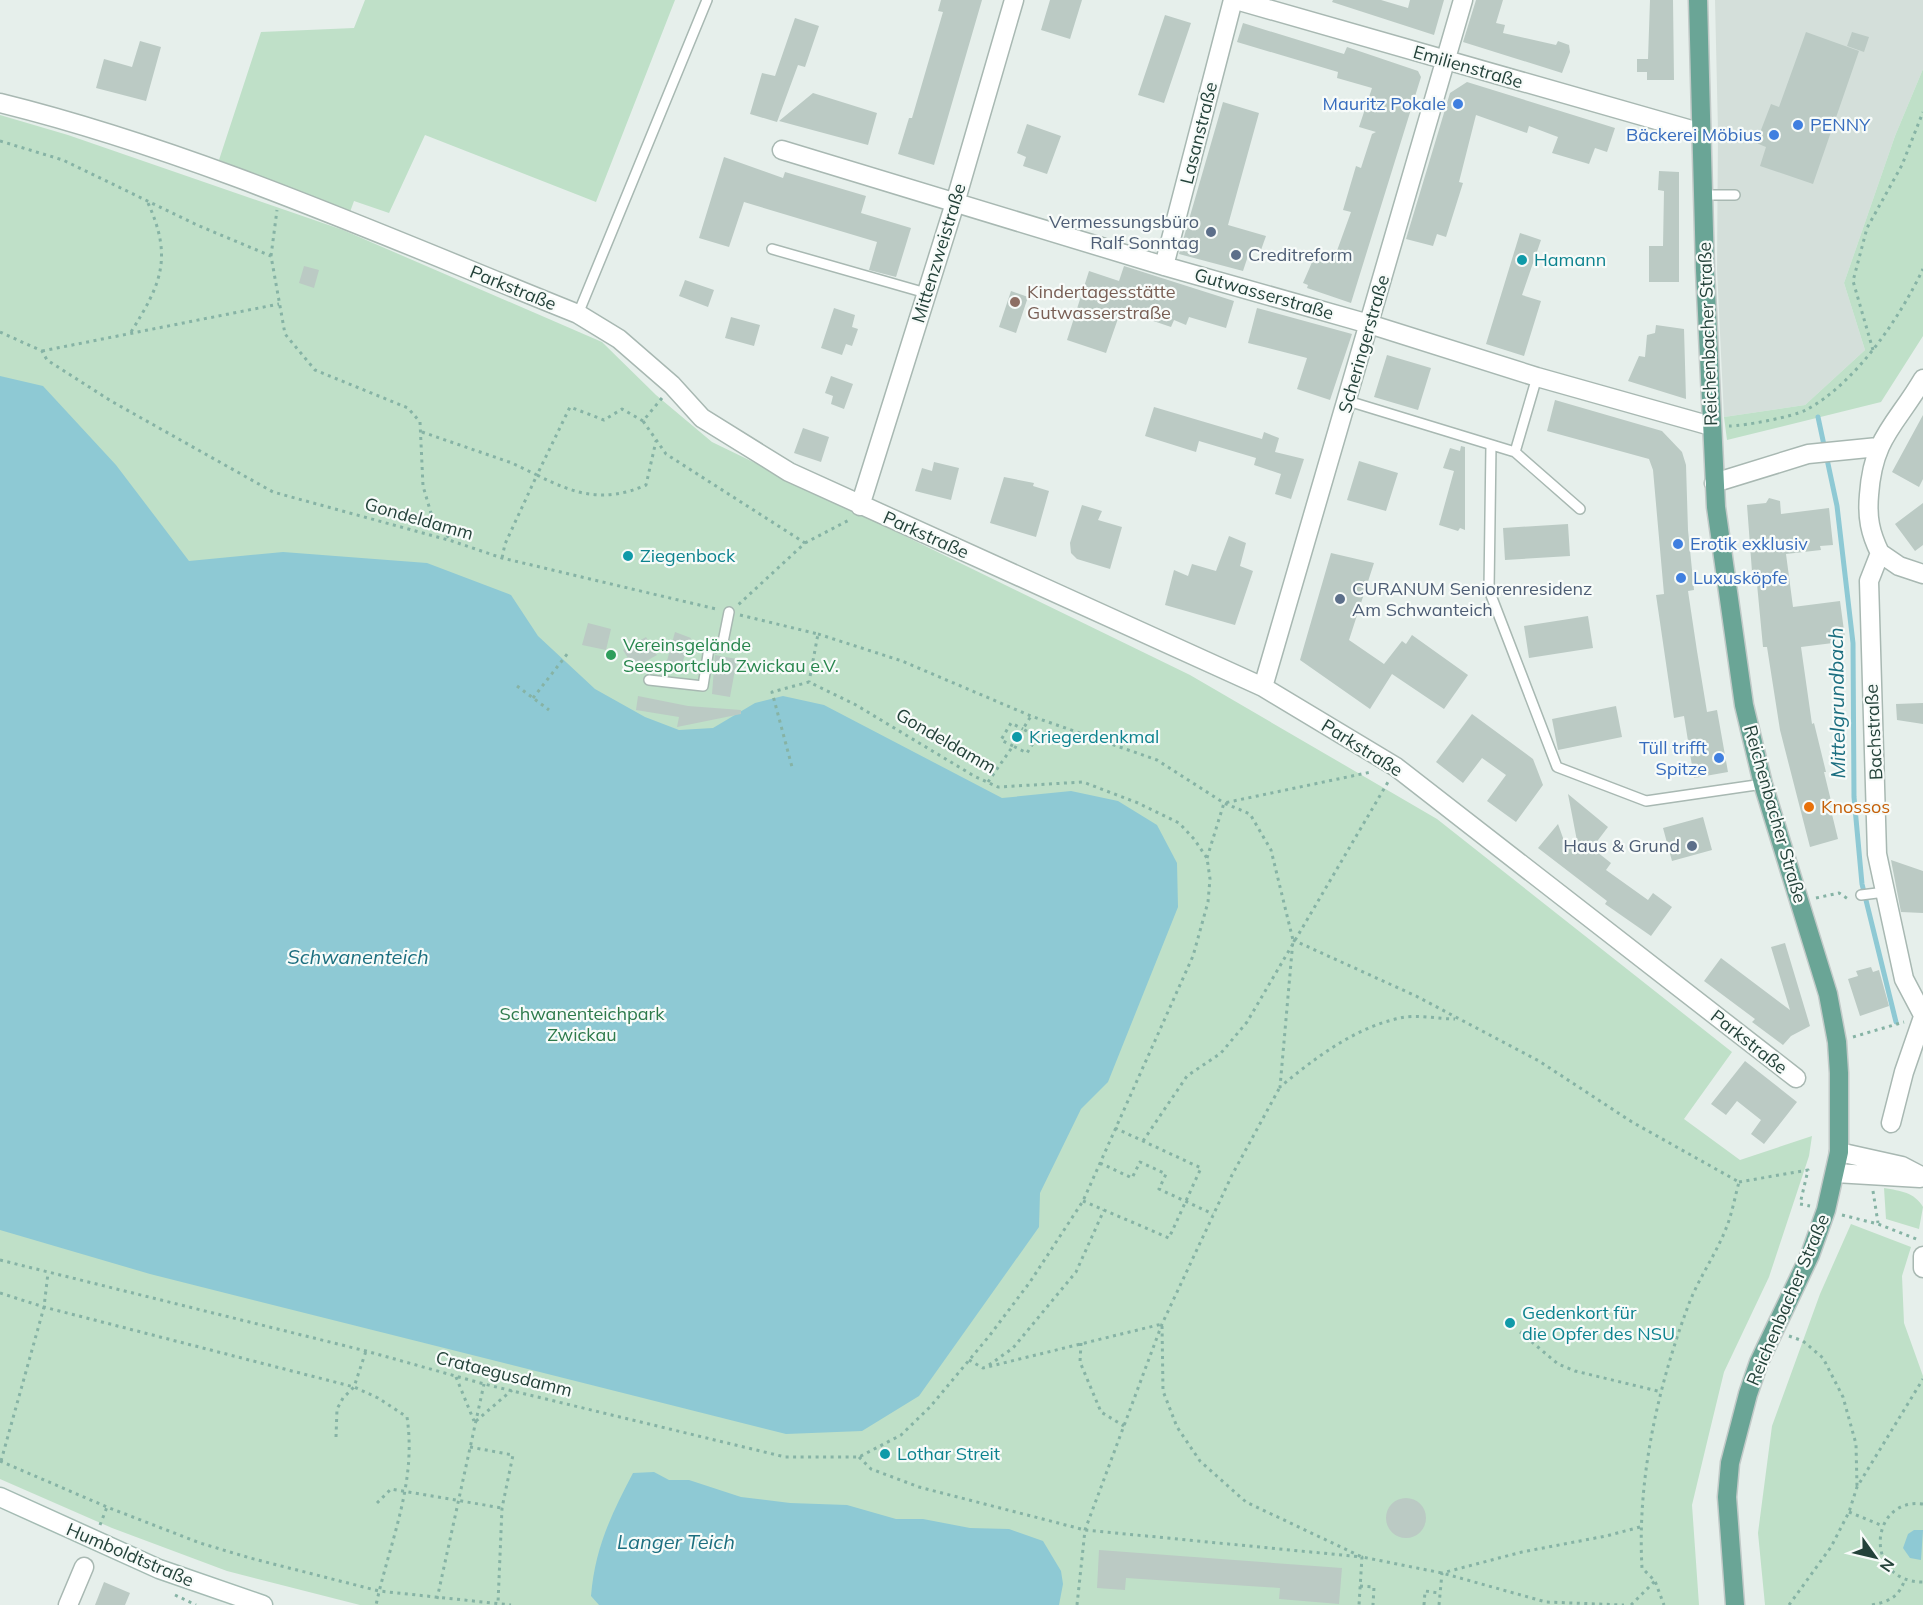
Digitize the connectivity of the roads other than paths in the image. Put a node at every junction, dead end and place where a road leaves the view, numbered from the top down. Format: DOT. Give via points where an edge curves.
graph roads {
  1 [pos="707,0"];
  2 [pos="1014,0"];
  3 [pos="1234,0"];
  4 [pos="1463,0"];
  5 [pos="1698,0"];
  6 [pos="1445,60"];
  7 [pos="0,103"];
  8 [pos="1702,133"];
  9 [pos="782,150"];
  10 [pos="1703,195"];
  11 [pos="1735,195"];
  12 [pos="955,203"];
  13 [pos="772,249"];
  14 [pos="1164,266"];
  15 [pos="927,293"];
  16 [pos="578,314"];
  17 [pos="1369,324"];
  18 [pos="1537,377"];
  19 [pos="1923,379"];
  20 [pos="1348,401"];
  21 [pos="1711,426"];
  22 [pos="1491,445"];
  23 [pos="1878,447"];
  24 [pos="1515,452"];
  25 [pos="1714,483"];
  26 [pos="860,506"];
  27 [pos="1580,509"];
  28 [pos="1880,553"];
  29 [pos="1923,574"];
  30 [pos="729,612"];
  31 [pos="650,680"];
  32 [pos="1263,687"];
  33 [pos="1763,784"];
  34 [pos="1879,893"];
  35 [pos="1861,895"];
  36 [pos="1919,1017"];
  37 [pos="1919,1039"];
  38 [pos="1796,1078"];
  39 [pos="1891,1123"];
  40 [pos="1839,1152"];
  41 [pos="1835,1173"];
  42 [pos="1923,1178"];
  43 [pos="1923,1256"];
  44 [pos="1923,1268"];
  45 [pos="0,1497"];
  46 [pos="84,1567"];
  47 [pos="68,1605"];
  48 [pos="263,1605"];
  49 [pos="1735,1605"];
  1 -- 16 [label="lane"];
  2 -- 12 [label="street, Mittenzweistraße"];
  3 -- 6 [label="street, Emilienstraße"];
  3 -- 14 [label="street, Lasanstraße"];
  4 -- 6 [label="street, Scheringerstraße"];
  5 -- 8 [label="main road, Reichenbacher Straße"];
  6 -- 8 [label="street, Emilienstraße"];
  6 -- 17 [label="street, Scheringerstraße"];
  7 -- 16 [label="street, Parkstraße" via="81,123 279,195"];
  8 -- 10 [label="main road, Reichenbacher Straße"];
  9 -- 12 [label="street, Gutwasserstraße"];
  10 -- 11 [label="lane"];
  10 -- 21 [label="main road, Reichenbacher Straße"];
  12 -- 14 [label="street, Gutwasserstraße"];
  12 -- 15 [label="street, Mittenzweistraße"];
  13 -- 15 [label="lane"];
  14 -- 17 [label="street, Gutwasserstraße"];
  15 -- 26 [label="street, Mittenzweistraße"];
  16 -- 26 [label="street, Parkstraße" via="619,339 672,385 702,418 789,472"];
  17 -- 18 [label="street, Gutwasserstraße"];
  17 -- 20 [label="street, Scheringerstraße"];
  18 -- 21 [label="street, Gutwasserstraße"];
  18 -- 24 [label="lane"];
  19 -- 23 [label="street"];
  20 -- 22 [label="lane"];
  20 -- 32 [label="street, Scheringerstraße"];
  21 -- 25 [label="main road, Reichenbacher Straße"];
  22 -- 24 [label="lane"];
  22 -- 33 [label="lane" via="1489,590 1557,767 1646,801"];
  23 -- 25 [label="street" via="1808,454"];
  23 -- 28 [label="street" via="1871,467 1868,513 1871,536"];
  24 -- 27 [label="lane"];
  25 -- 33 [label="main road, Reichenbacher Straße" via="1744,705"];
  26 -- 32 [label="street, Parkstraße"];
  28 -- 29 [label="street" via="1899,566"];
  28 -- 34 [label="street, Bachstraße" via="1869,581"];
  30 -- 31 [label="lane" via="722,647 709,648 703,686"];
  32 -- 38 [label="street, Parkstraße" via="1396,767"];
  33 -- 40 [label="main road, Reichenbacher Straße" via="1828,994 1837,1042"];
  34 -- 35 [label="lane"];
  34 -- 36 [label="street, Bachstraße"];
  36 -- 37 [label="street"];
  37 -- 39 [label="street"];
  40 -- 41 [label="main road, Reichenbacher Straße"];
  40 -- 42 [label="street" via="1902,1166"];
  41 -- 42 [label="street"];
  41 -- 49 [label="main road, Reichenbacher Straße" via="1810,1255 1773,1330 1748,1394 1731,1463 1727,1497"];
  43 -- 44 [label="street"];
  45 -- 48 [label="street, Humboldtstraße" via="159,1569"];
  46 -- 47 [label="street"];
}
